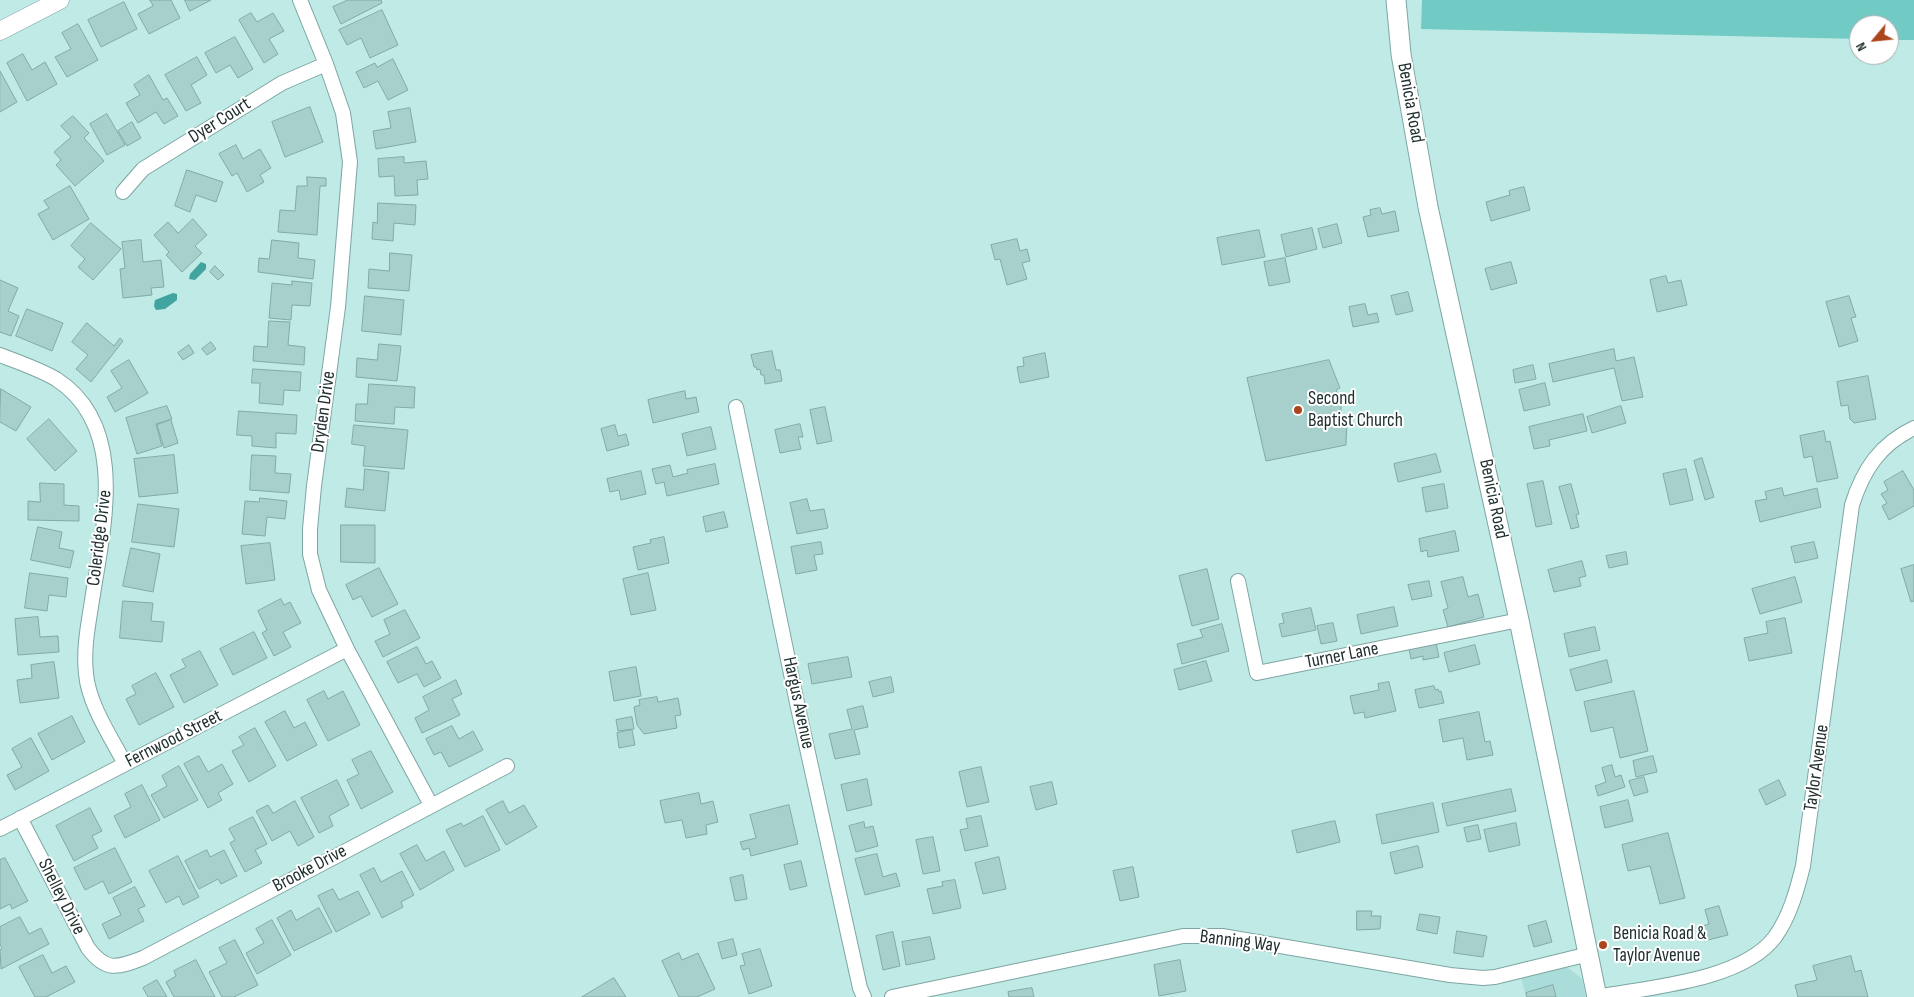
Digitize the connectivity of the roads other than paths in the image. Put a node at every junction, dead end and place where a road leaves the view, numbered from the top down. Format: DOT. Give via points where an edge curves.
graph roads {
  1 [pos="60,0"];
  2 [pos="300,0"];
  3 [pos="1396,0"];
  4 [pos="0,31"];
  5 [pos="326,64"];
  6 [pos="123,192"];
  7 [pos="0,355"];
  8 [pos="736,407"];
  9 [pos="1914,428"];
  10 [pos="1238,581"];
  11 [pos="1519,620"];
  12 [pos="348,649"];
  13 [pos="125,764"];
  14 [pos="507,766"];
  15 [pos="431,805"];
  16 [pos="20,818"];
  17 [pos="0,828"];
  18 [pos="1588,954"];
  19 [pos="111,967"];
  20 [pos="864,997"];
  21 [pos="892,997"];
  22 [pos="1598,997"];
  1 -- 4 [label="street"];
  2 -- 5 [label="street, Dryden Drive"];
  3 -- 11 [label="main road, Benicia Road" via="1403,64 1428,207"];
  5 -- 6 [label="street, Dyer Court" via="282,83 143,169"];
  5 -- 12 [label="street, Dryden Drive" via="343,113 350,162 338,307 314,486 310,554 319,590"];
  7 -- 13 [label="street, Coleridge Drive" via="56,379 74,395 90,415 104,453 107,491 102,540 84,648 86,676 97,710"];
  8 -- 20 [label="street, Hargus Avenue" via="797,703"];
  9 -- 22 [label="street, Taylor Avenue" via="1881,450 1863,478 1852,505 1803,866 1797,891 1775,936 1740,965 1684,981"];
  10 -- 11 [label="street, Turner Lane" via="1257,673"];
  11 -- 18 [label="main road, Benicia Road"];
  12 -- 13 [label="street, Fernwood Street"];
  12 -- 15 [label="street, Dryden Drive"];
  13 -- 16 [label="street, Fernwood Street"];
  14 -- 15 [label="street, Brooke Drive"];
  15 -- 19 [label="street, Brooke Drive" via="143,958"];
  16 -- 17 [label="street, Fernwood Street"];
  16 -- 19 [label="street, Shelley Drive" via="88,948 96,960"];
  18 -- 21 [label="street, Banning Way" via="1482,978 1222,936 1183,936"];
  18 -- 22 [label="main road, Benicia Road"];
}
